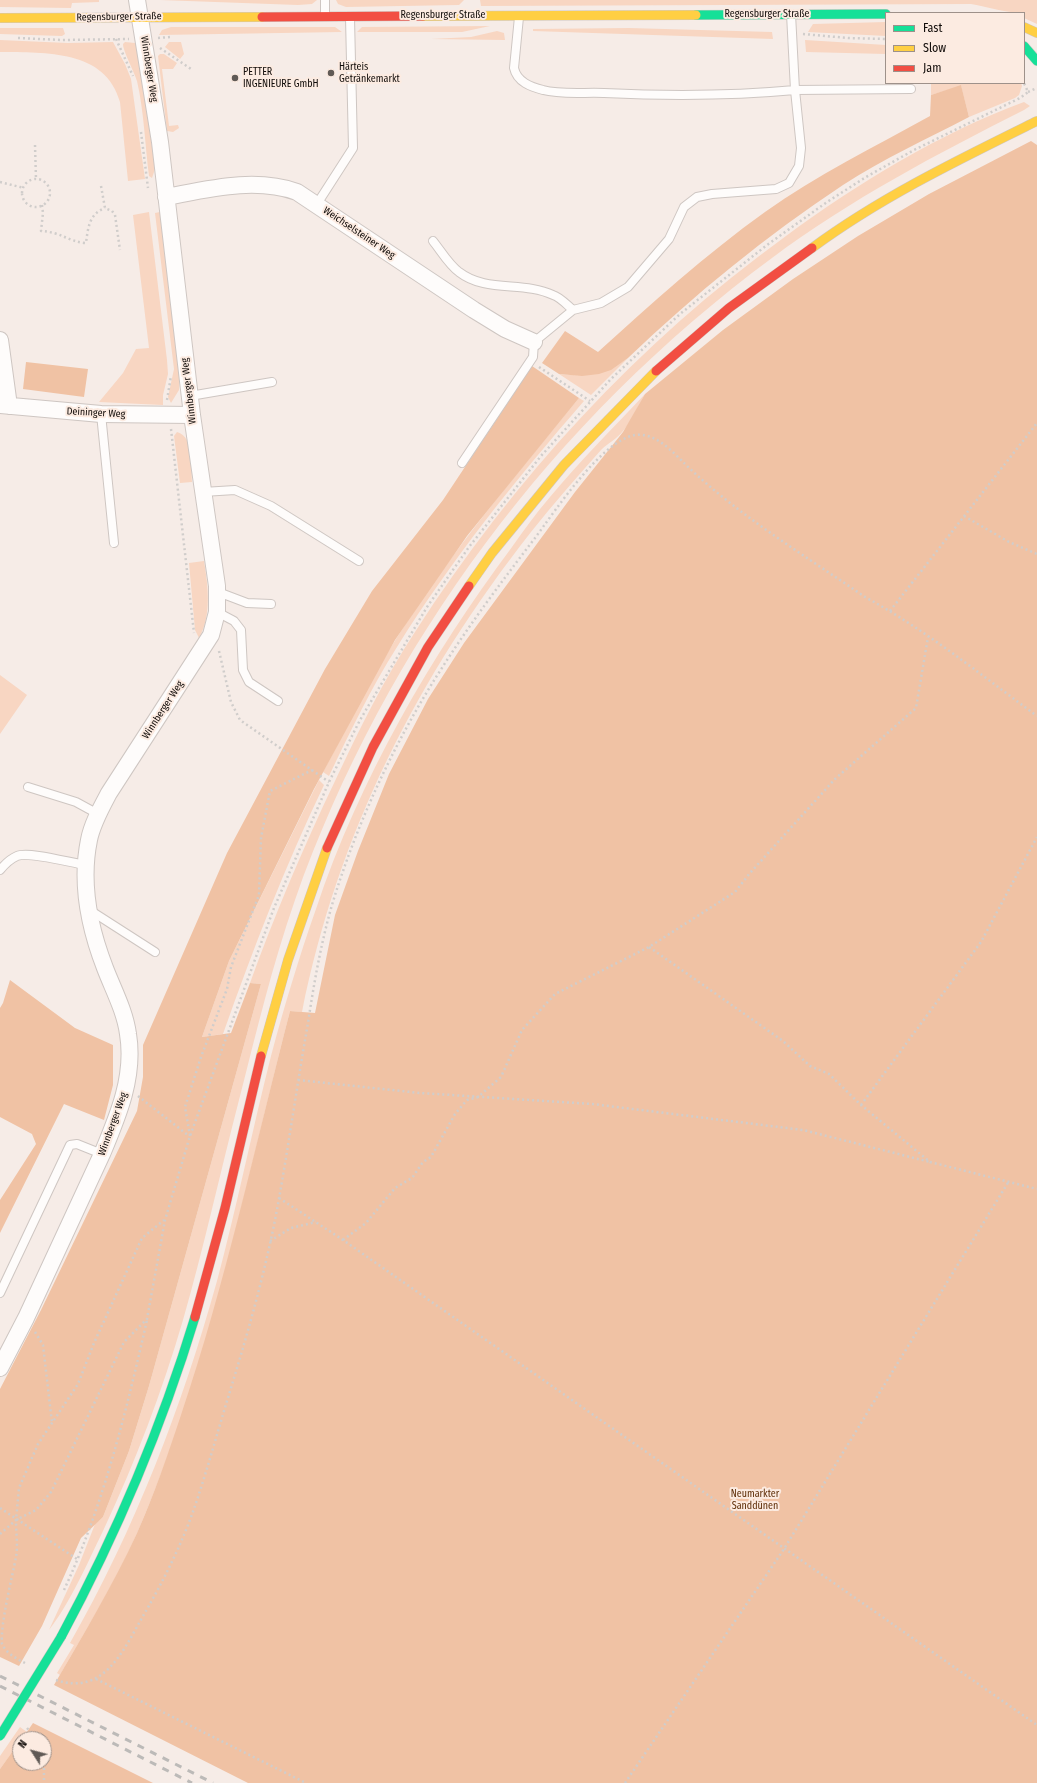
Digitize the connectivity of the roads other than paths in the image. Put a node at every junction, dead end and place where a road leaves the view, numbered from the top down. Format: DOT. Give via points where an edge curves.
graph roads {
  1 [pos="137,0"];
  2 [pos="325,0"];
  3 [pos="791,14"];
  4 [pos="885,14"];
  5 [pos="519,15"];
  6 [pos="325,16"];
  7 [pos="350,16"];
  8 [pos="140,17"];
  9 [pos="0,18"];
  10 [pos="1025,27"];
  11 [pos="1037,33"];
  12 [pos="1025,47"];
  13 [pos="1037,61"];
  14 [pos="911,89"];
  15 [pos="795,90"];
  16 [pos="1037,122"];
  17 [pos="166,197"];
  18 [pos="317,204"];
  19 [pos="433,241"];
  20 [pos="573,310"];
  21 [pos="0,340"];
  22 [pos="534,342"];
  23 [pos="272,382"];
  24 [pos="190,396"];
  25 [pos="5,406"];
  26 [pos="101,414"];
  27 [pos="192,415"];
  28 [pos="462,463"];
  29 [pos="203,492"];
  30 [pos="114,543"];
  31 [pos="359,561"];
  32 [pos="218,592"];
  33 [pos="270,604"];
  34 [pos="216,612"];
  35 [pos="278,701"];
  36 [pos="28,787"];
  37 [pos="98,814"];
  38 [pos="86,865"];
  39 [pos="0,870"];
  40 [pos="88,908"];
  41 [pos="155,952"];
  42 [pos="102,1154"];
  43 [pos="0,1293"];
  44 [pos="2,1359"];
  45 [pos="0,1736"];
  1 -- 8 [label="street, Winnberger Weg"];
  2 -- 6 [label="lane"];
  3 -- 4 [label="main road, Regensburger Straße"];
  3 -- 5 [label="main road, Regensburger Straße"];
  3 -- 15 [label="lane"];
  5 -- 7 [label="main road, Regensburger Straße"];
  5 -- 15 [label="lane" via="515,75 522,82 546,91 742,95"];
  6 -- 7 [label="main road, Regensburger Straße"];
  6 -- 8 [label="main road, Regensburger Straße"];
  7 -- 18 [label="lane" via="353,148"];
  8 -- 9 [label="main road, Regensburger Straße"];
  8 -- 17 [label="street, Winnberger Weg"];
  10 -- 11 [label="main road"];
  12 -- 13 [label="main road"];
  14 -- 15 [label="lane"];
  15 -- 20 [label="lane" via="801,148 799,166 789,184 776,189 697,197 684,207 669,239 628,286 601,303"];
  16 -- 45 [label="main road, bridge" via="860,215 788,264 697,335 630,394 568,460 491,554 441,626 388,714 361,768 335,826 309,895 273,1013 194,1323 172,1391 140,1475 62,1638"];
  17 -- 18 [label="street, Weichselsteiner Weg" via="226,186 270,185 297,192"];
  17 -- 24 [label="street, Winnberger Weg"];
  18 -- 22 [label="street, Weichselsteiner Weg" via="481,314 505,329"];
  19 -- 20 [label="lane" via="458,272 471,280 531,288 554,295"];
  20 -- 22 [label="lane"];
  21 -- 25 [label="street"];
  22 -- 28 [label="lane" via="534,353 530,361"];
  23 -- 24 [label="lane"];
  24 -- 27 [label="street, Winnberger Weg"];
  25 -- 26 [label="street, Deininger Weg"];
  26 -- 27 [label="street, Deininger Weg"];
  26 -- 30 [label="lane"];
  27 -- 29 [label="street, Winnberger Weg"];
  29 -- 31 [label="lane" via="235,490 271,506"];
  29 -- 32 [label="street, Winnberger Weg"];
  32 -- 33 [label="lane" via="247,603"];
  32 -- 34 [label="street, Winnberger Weg"];
  34 -- 35 [label="lane" via="234,621 241,630 243,670 249,682"];
  34 -- 37 [label="street, Winnberger Weg" via="213,629 198,657 109,793"];
  36 -- 37 [label="lane" via="76,802"];
  37 -- 38 [label="street, Winnberger Weg" via="89,840"];
  38 -- 39 [label="lane" via="19,855"];
  38 -- 40 [label="street, Winnberger Weg"];
  40 -- 41 [label="lane"];
  40 -- 42 [label="street, Winnberger Weg" via="94,940 125,1018 130,1054 126,1087"];
  42 -- 43 [label="lane" via="77,1144 70,1145"];
  42 -- 44 [label="street, Winnberger Weg" via="26,1318"];
}
